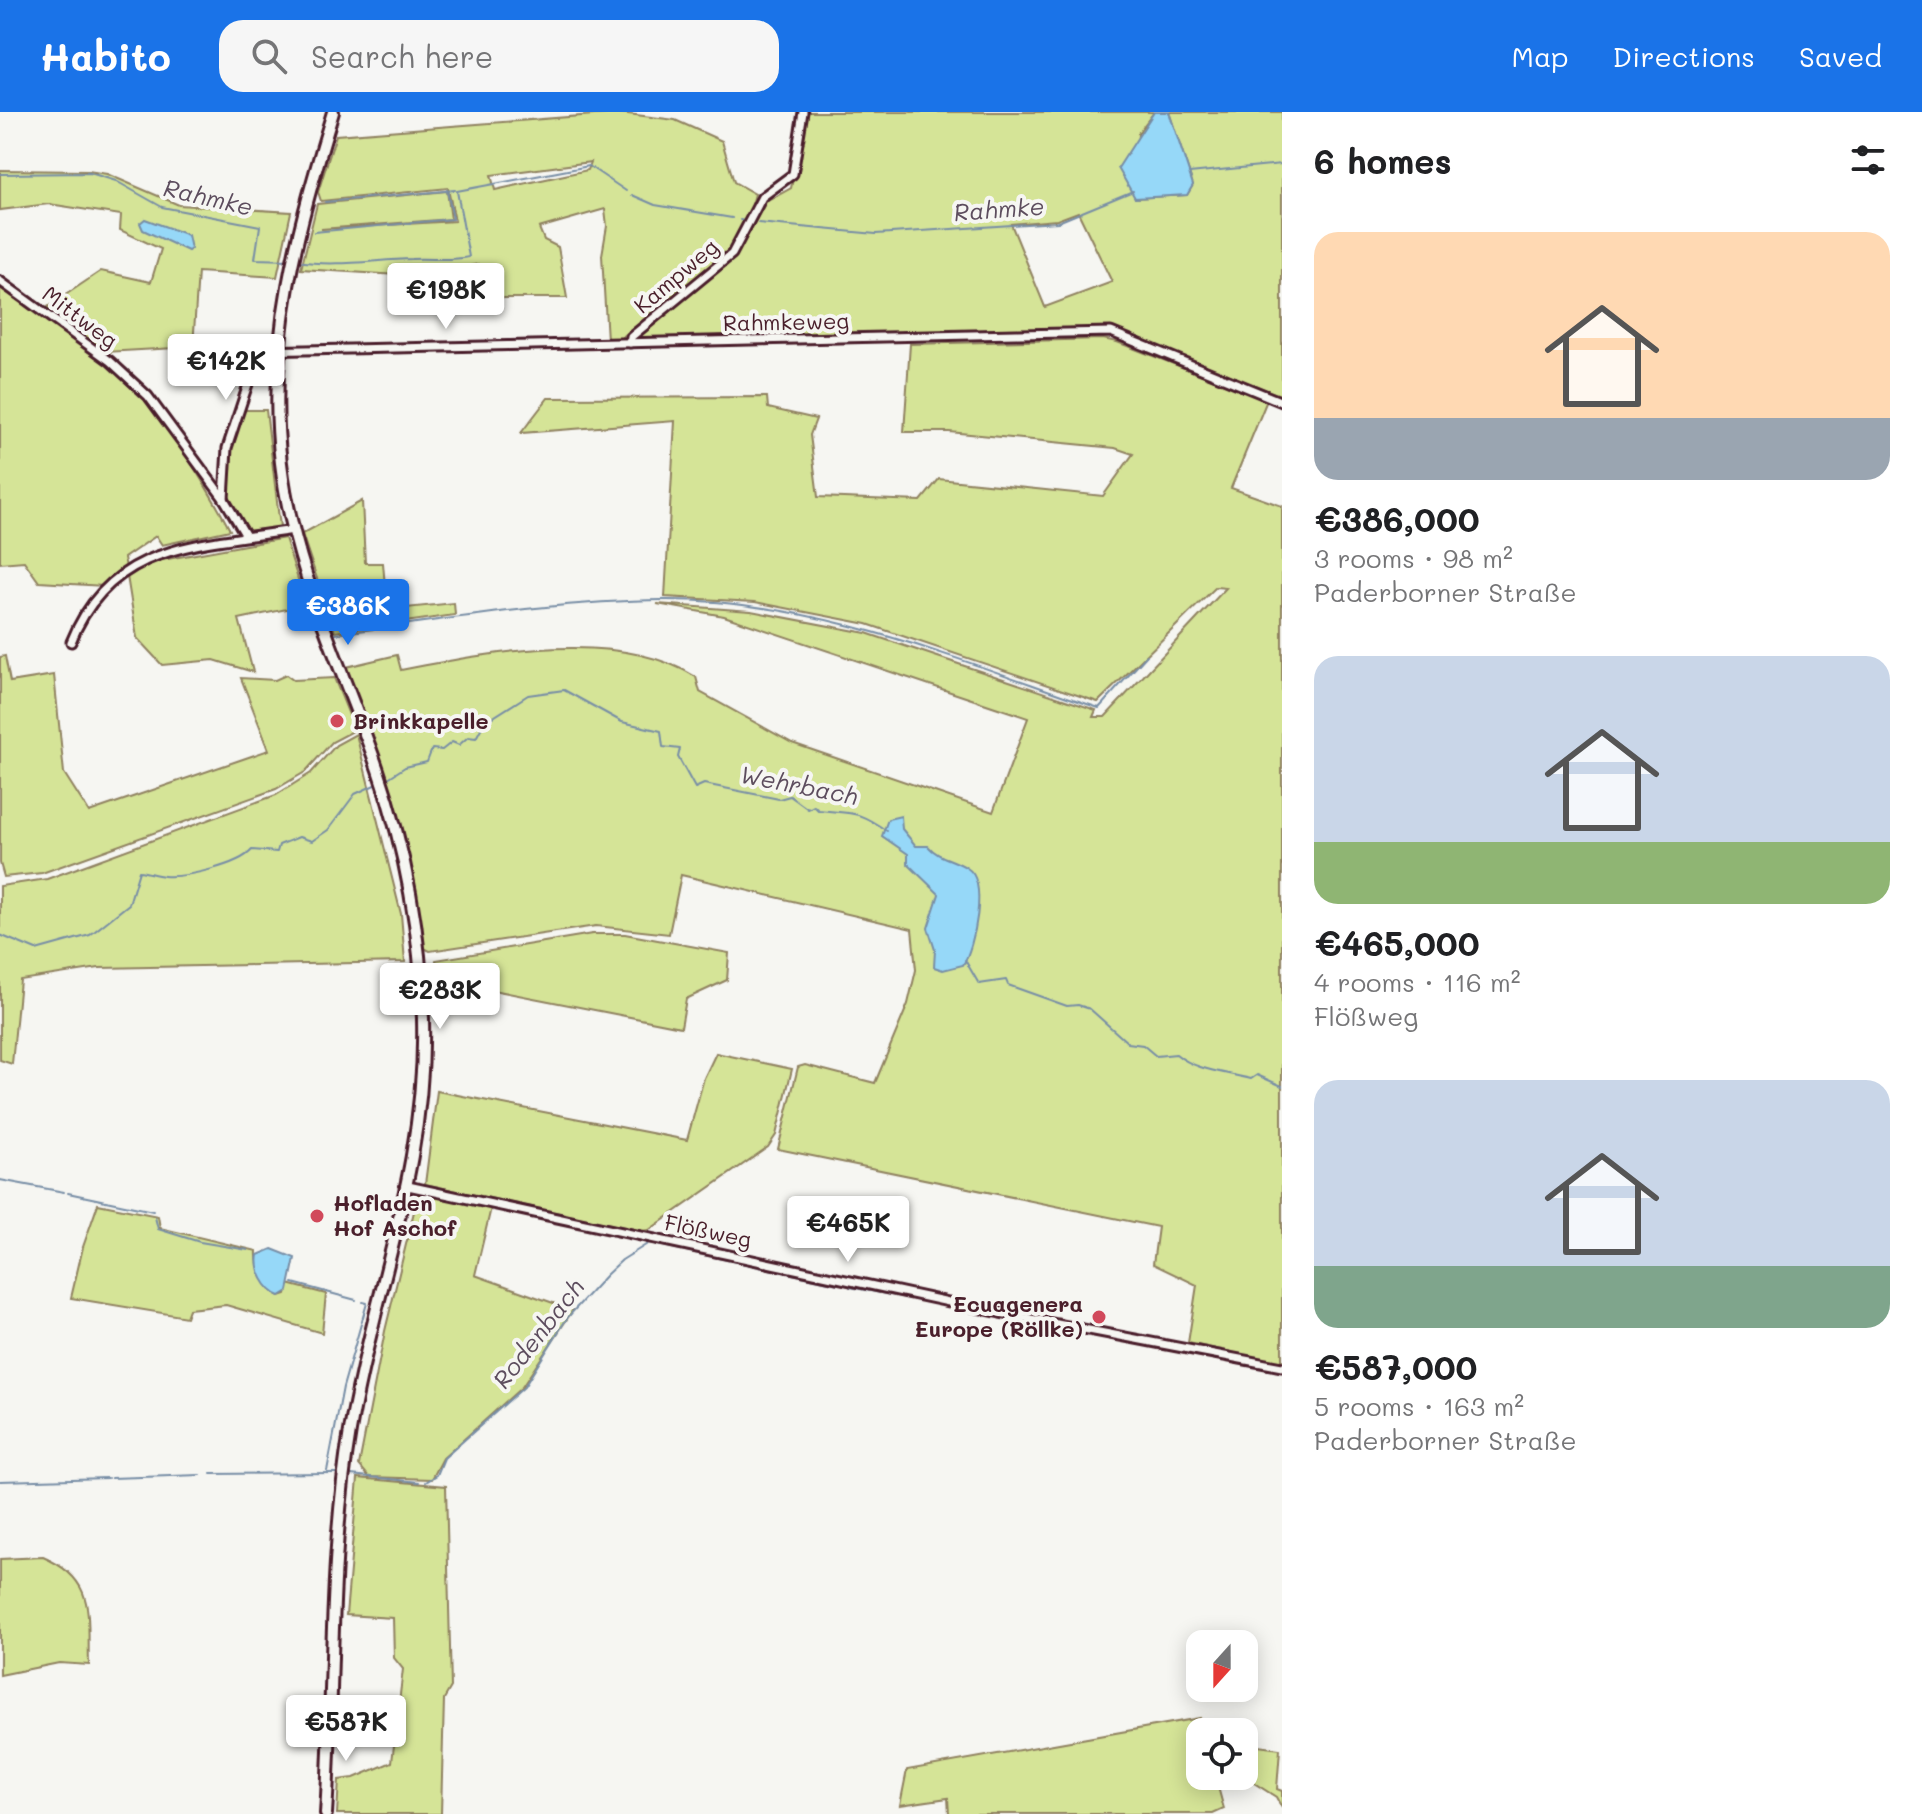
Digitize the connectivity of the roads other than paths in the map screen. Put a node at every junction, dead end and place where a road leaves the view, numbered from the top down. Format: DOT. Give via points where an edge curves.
graph roads {
  1 [pos="333,112"];
  2 [pos="803,112"];
  3 [pos="0,281"];
  4 [pos="630,343"];
  5 [pos="278,351"];
  6 [pos="1282,402"];
  7 [pos="224,499"];
  8 [pos="293,530"];
  9 [pos="246,536"];
  10 [pos="71,642"];
  11 [pos="408,1186"];
  12 [pos="1282,1367"];
  13 [pos="326,1814"];
  1 -- 5 [label="main road" via="289,266"];
  2 -- 4 [label="street, Kampweg" via="793,174 762,197 732,254"];
  3 -- 7 [label="street, Mittweg" via="136,383"];
  4 -- 5 [label="street, Rahmkeweg"];
  4 -- 6 [label="street, Rahmkeweg" via="1111,332"];
  5 -- 7 [label="street" via="259,351 227,448"];
  5 -- 8 [label="main road" via="278,434"];
  7 -- 9 [label="street, Mittweg"];
  8 -- 9 [label="street"];
  8 -- 11 [label="main road" via="316,608 379,772 411,901 421,977 422,1077"];
  9 -- 10 [label="street" via="140,561 86,612"];
  11 -- 12 [label="street, Flößweg" via="1000,1313"];
  11 -- 13 [label="main road" via="358,1390 343,1475"];
}
